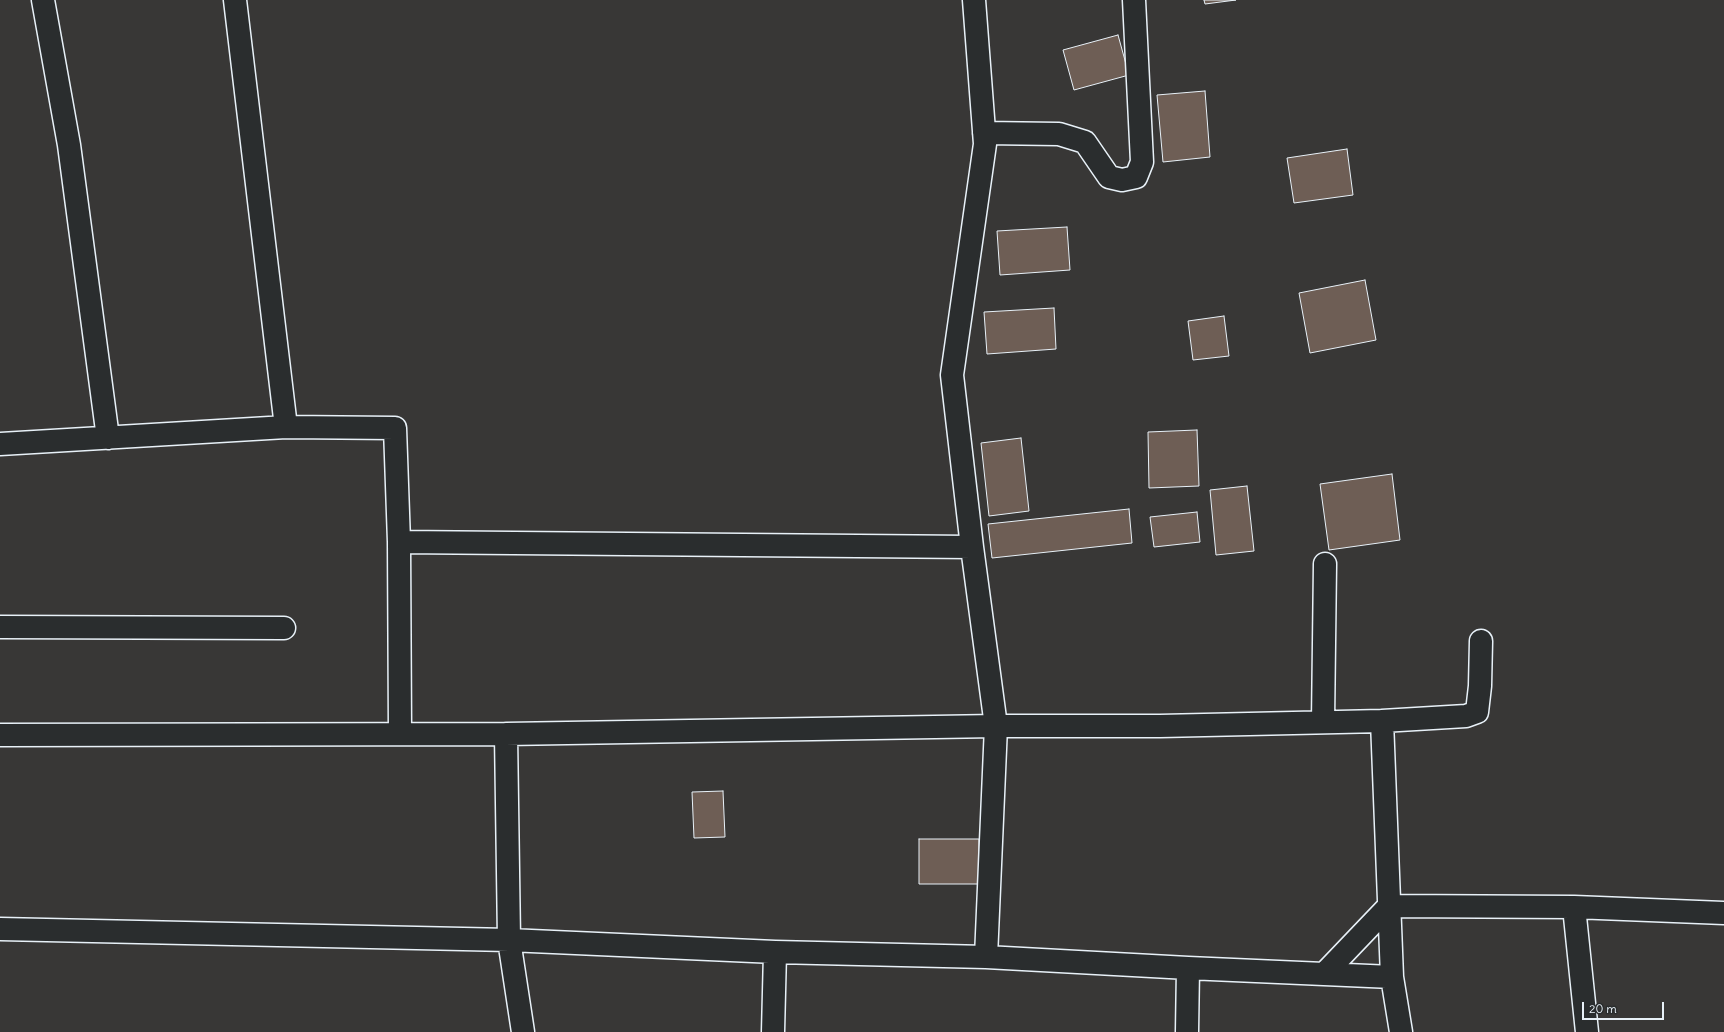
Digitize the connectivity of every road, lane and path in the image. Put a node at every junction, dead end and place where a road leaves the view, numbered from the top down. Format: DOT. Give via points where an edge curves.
graph roads {
  1 [pos="43,0"];
  2 [pos="235,0"];
  3 [pos="974,0"];
  4 [pos="1134,0"];
  5 [pos="984,133"];
  6 [pos="286,427"];
  7 [pos="108,438"];
  8 [pos="0,444"];
  9 [pos="400,542"];
  10 [pos="972,547"];
  11 [pos="1325,564"];
  12 [pos="0,627"];
  13 [pos="284,628"];
  14 [pos="1481,640"];
  15 [pos="1382,720"];
  16 [pos="1323,722"];
  17 [pos="996,726"];
  18 [pos="400,734"];
  19 [pos="506,734"];
  20 [pos="0,735"];
  21 [pos="1390,906"];
  22 [pos="1574,907"];
  23 [pos="1724,913"];
  24 [pos="0,929"];
  25 [pos="509,940"];
  26 [pos="775,952"];
  27 [pos="986,957"];
  28 [pos="1188,968"];
  29 [pos="1324,974"];
  30 [pos="1392,977"];
  31 [pos="523,1032"];
  32 [pos="773,1032"];
  33 [pos="1187,1032"];
  34 [pos="1401,1032"];
  35 [pos="1587,1032"];
  1 -- 7 [label="street" via="69,145"];
  2 -- 6 [label="street"];
  3 -- 5 [label="street"];
  4 -- 5 [label="street" via="1142,162 1136,177 1122,180 1109,177 1084,142 1059,134"];
  5 -- 10 [label="street" via="985,144 952,375"];
  6 -- 7 [label="street"];
  6 -- 9 [label="street" via="395,428"];
  7 -- 8 [label="street"];
  9 -- 10 [label="street"];
  9 -- 18 [label="street"];
  10 -- 17 [label="street"];
  11 -- 16 [label="street"];
  12 -- 13 [label="street"];
  14 -- 15 [label="street" via="1477,712 1466,716"];
  15 -- 16 [label="street"];
  15 -- 21 [label="street"];
  16 -- 17 [label="street" via="1160,726"];
  17 -- 19 [label="street"];
  17 -- 27 [label="street"];
  18 -- 19 [label="street"];
  18 -- 20 [label="street"];
  19 -- 25 [label="street"];
  21 -- 22 [label="street"];
  21 -- 29 [label="street"];
  21 -- 30 [label="street"];
  22 -- 23 [label="street"];
  22 -- 35 [label="street"];
  24 -- 25 [label="street"];
  25 -- 26 [label="street"];
  25 -- 31 [label="street"];
  26 -- 27 [label="street"];
  26 -- 32 [label="street"];
  27 -- 28 [label="street"];
  28 -- 29 [label="street"];
  28 -- 33 [label="street"];
  29 -- 30 [label="street"];
  30 -- 34 [label="street"];
}
